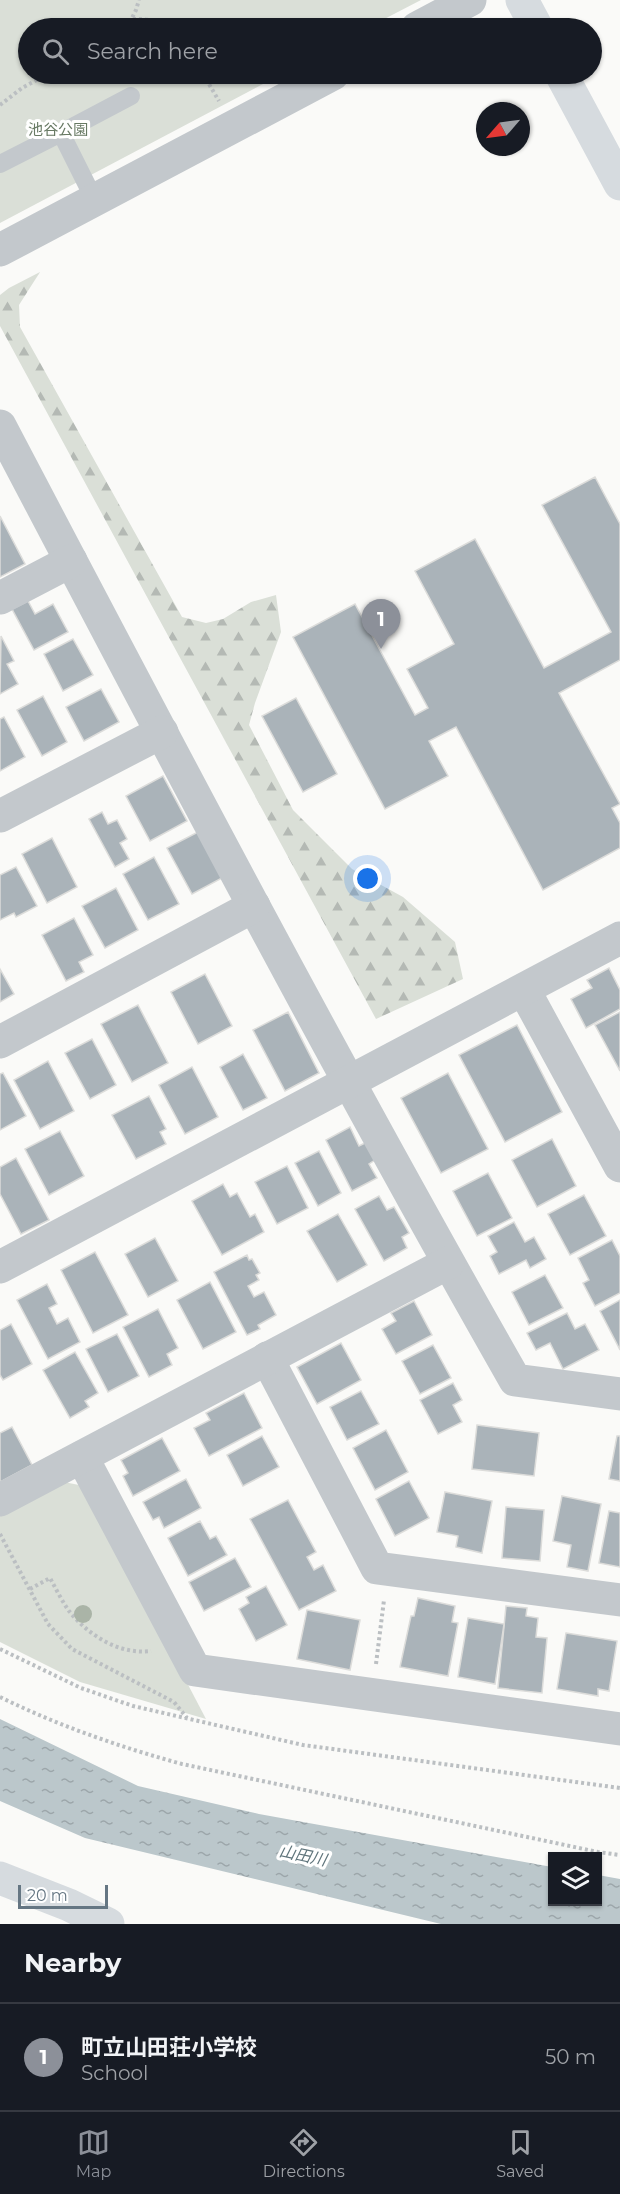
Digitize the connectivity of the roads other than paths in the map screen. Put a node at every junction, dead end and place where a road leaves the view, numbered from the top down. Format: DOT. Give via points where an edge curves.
graph roads {
  1 [pos="470,0"];
  2 [pos="522,0"];
  3 [pos="436,18"];
  4 [pos="532,18"];
  5 [pos="314,84"];
  6 [pos="566,84"];
  7 [pos="131,96"];
  8 [pos="61,134"];
  9 [pos="0,164"];
  10 [pos="620,184"];
  11 [pos="95,201"];
  12 [pos="0,250"];
  13 [pos="0,426"];
  14 [pos="71,561"];
  15 [pos="0,598"];
  16 [pos="162,732"];
  17 [pos="0,816"];
  18 [pos="254,906"];
  19 [pos="620,938"];
  20 [pos="524,990"];
  21 [pos="0,1042"];
  22 [pos="351,1083"];
  23 [pos="620,1166"];
  24 [pos="448,1263"];
  25 [pos="0,1267"];
  26 [pos="267,1358"];
  27 [pos="620,1394"];
  28 [pos="82,1457"];
  29 [pos="0,1500"];
  30 [pos="620,1600"];
  31 [pos="620,1729"];
  32 [pos="0,1878"];
  33 [pos="0,1888"];
  34 [pos="55,1924"];
  35 [pos="108,1924"];
  1 -- 3 [label="street"];
  2 -- 4 [label="main road"];
  5 -- 11 [label="street"];
  6 -- 10 [label="main road"];
  7 -- 8 [label="lane"];
  8 -- 9 [label="lane"];
  8 -- 11 [label="lane"];
  11 -- 12 [label="street"];
  13 -- 14 [label="street"];
  14 -- 15 [label="street"];
  14 -- 16 [label="street"];
  16 -- 17 [label="street"];
  16 -- 18 [label="street"];
  18 -- 21 [label="street"];
  18 -- 22 [label="street"];
  19 -- 20 [label="street"];
  20 -- 22 [label="street"];
  20 -- 23 [label="street"];
  22 -- 24 [label="street"];
  22 -- 25 [label="street"];
  24 -- 26 [label="street"];
  24 -- 27 [label="street" via="515,1380"];
  26 -- 28 [label="street"];
  26 -- 30 [label="street" via="377,1568"];
  28 -- 29 [label="street"];
  28 -- 31 [label="street" via="195,1670"];
  32 -- 35 [label="main road"];
  33 -- 34 [label="main road"];
}
